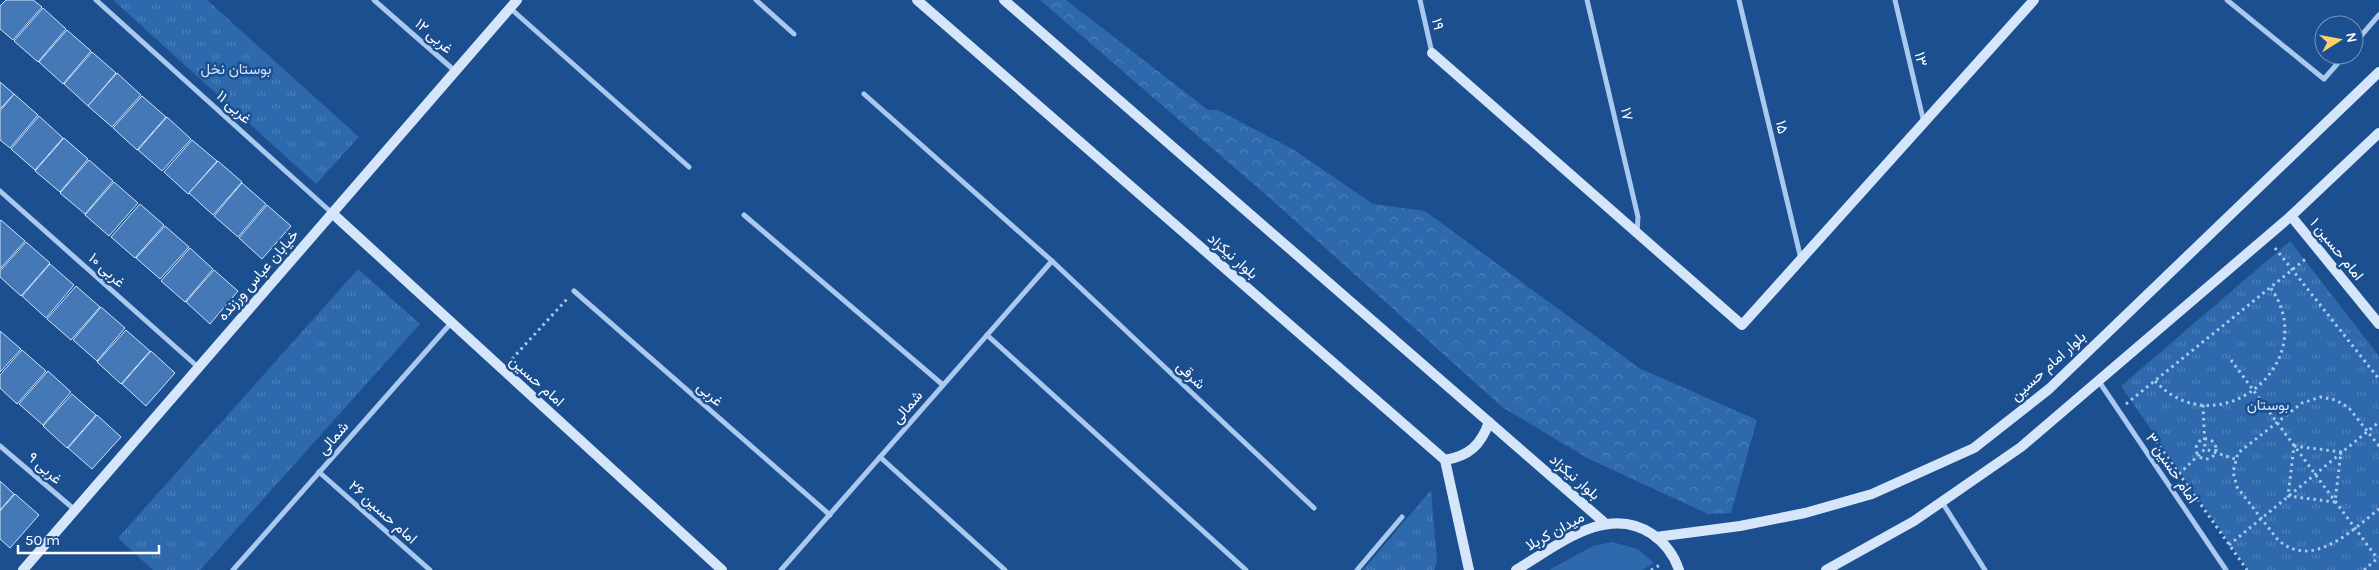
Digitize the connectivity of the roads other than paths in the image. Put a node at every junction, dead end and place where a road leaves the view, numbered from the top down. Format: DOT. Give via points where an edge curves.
graph roads {
  1 [pos="96,0"];
  2 [pos="374,0"];
  3 [pos="756,0"];
  4 [pos="917,0"];
  5 [pos="1004,0"];
  6 [pos="1420,0"];
  7 [pos="1587,0"];
  8 [pos="1740,0"];
  9 [pos="1894,0"];
  10 [pos="2034,0"];
  11 [pos="2227,0"];
  12 [pos="513,4"];
  13 [pos="2379,15"];
  14 [pos="2364,32"];
  15 [pos="794,34"];
  16 [pos="1432,53"];
  17 [pos="2336,65"];
  18 [pos="456,71"];
  19 [pos="2379,72"];
  20 [pos="864,94"];
  21 [pos="1924,123"];
  22 [pos="2379,133"];
  23 [pos="689,167"];
  24 [pos="0,191"];
  25 [pos="332,213"];
  26 [pos="744,216"];
  27 [pos="2291,216"];
  28 [pos="1637,234"];
  29 [pos="1801,259"];
  30 [pos="1052,261"];
  31 [pos="574,291"];
  32 [pos="451,323"];
  33 [pos="2379,324"];
  34 [pos="987,335"];
  35 [pos="198,368"];
  36 [pos="2097,380"];
  37 [pos="943,385"];
  38 [pos="1489,422"];
  39 [pos="0,446"];
  40 [pos="880,457"];
  41 [pos="1445,460"];
  42 [pos="320,472"];
  43 [pos="1942,501"];
  44 [pos="1314,508"];
  45 [pos="75,510"];
  46 [pos="830,514"];
  47 [pos="1402,517"];
  48 [pos="1606,524"];
  49 [pos="1656,537"];
  50 [pos="23,570"];
  51 [pos="233,570"];
  52 [pos="430,570"];
  53 [pos="722,570"];
  54 [pos="781,570"];
  55 [pos="1005,570"];
  56 [pos="1246,570"];
  57 [pos="1357,570"];
  58 [pos="1468,570"];
  59 [pos="1516,570"];
  60 [pos="1679,570"];
  61 [pos="1826,570"];
  62 [pos="1985,570"];
  63 [pos="2226,570"];
  1 -- 25 [label="street, غربی ۱۱"];
  2 -- 18 [label="street, غربی ۱۲"];
  3 -- 15 [label="street"];
  4 -- 41 [label="main road, بلوار نیکزاد"];
  5 -- 38 [label="main road, بلوار نیکزاد"];
  6 -- 16 [label="street, ۱۹"];
  7 -- 28 [label="street, ۱۷" via="1638,217"];
  8 -- 29 [label="street, ۱۵"];
  9 -- 21 [label="street, ۱۳"];
  10 -- 21 [label="main road"];
  11 -- 17 [label="street" via="2324,79"];
  12 -- 18 [label="main road, خیابان عباس ورزنده"];
  12 -- 23 [label="street"];
  13 -- 14 [label="street"];
  16 -- 28 [label="main road"];
  18 -- 25 [label="main road, خیابان عباس ورزنده"];
  19 -- 49 [label="main road, بلوار امام حسین" via="2049,389 1974,448 1872,494 1815,510 1740,526"];
  20 -- 30 [label="street"];
  21 -- 29 [label="main road"];
  22 -- 27 [label="main road"];
  24 -- 35 [label="street, غربی ۱۰"];
  25 -- 32 [label="main road, امام حسین"];
  25 -- 35 [label="main road, خیابان عباس ورزنده"];
  26 -- 37 [label="street"];
  27 -- 33 [label="main road, امام حسین ۱"];
  27 -- 36 [label="main road"];
  28 -- 29 [label="main road" via="1742,325"];
  30 -- 34 [label="street, شمالی"];
  30 -- 44 [label="street, شرقی"];
  31 -- 46 [label="street, غربی"];
  32 -- 42 [label="street, شمالی"];
  32 -- 53 [label="main road, امام حسین"];
  34 -- 37 [label="street, شمالی"];
  34 -- 56 [label="street"];
  35 -- 45 [label="main road, خیابان عباس ورزنده"];
  36 -- 43 [label="main road" via="2021,447"];
  36 -- 63 [label="street, امام حسین ۳"];
  37 -- 40 [label="street, شمالی"];
  38 -- 41 [label="main road" via="1484,437 1474,450 1460,458"];
  38 -- 48 [label="main road, بلوار نیکزاد"];
  39 -- 45 [label="street, غربی ۹"];
  40 -- 46 [label="street, شمالی"];
  40 -- 55 [label="street"];
  41 -- 58 [label="main road"];
  42 -- 51 [label="street, شمالی"];
  42 -- 52 [label="street, امام حسین ۲۶"];
  43 -- 61 [label="main road" via="1914,521"];
  43 -- 62 [label="street"];
  45 -- 50 [label="main road, خیابان عباس ورزنده"];
  46 -- 54 [label="street, شمالی"];
  47 -- 57 [label="street"];
  48 -- 49 [label="main road, میدان کربلا" via="1632,526"];
  48 -- 59 [label="main road, میدان کربلا" via="1589,528"];
  49 -- 60 [label="main road, میدان کربلا" via="1669,549"];
}
